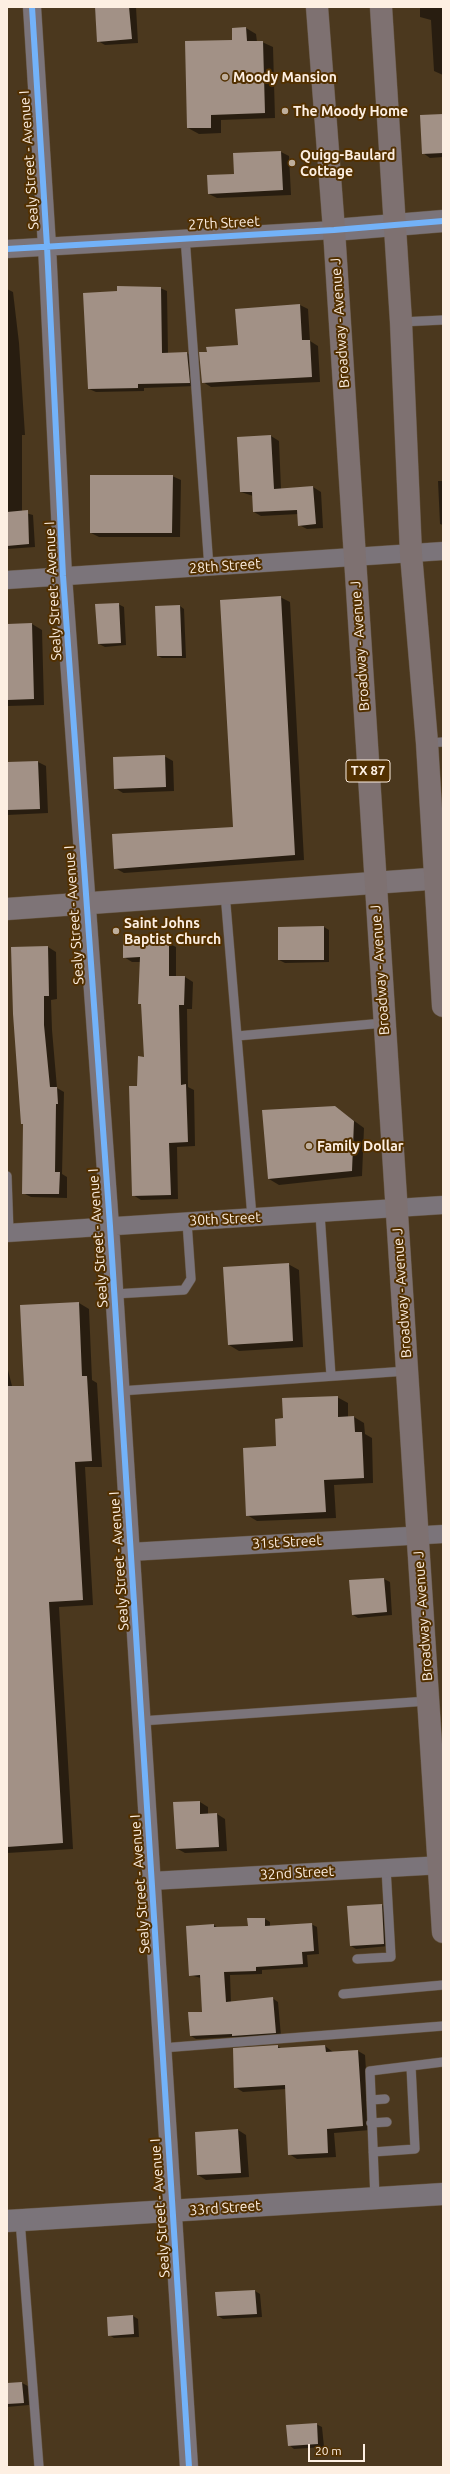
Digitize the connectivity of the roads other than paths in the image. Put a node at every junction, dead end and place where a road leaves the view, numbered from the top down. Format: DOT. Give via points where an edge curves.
graph roads {
  1 [pos="32,7"];
  2 [pos="318,7"];
  3 [pos="381,7"];
  4 [pos="443,221"];
  5 [pos="395,223"];
  6 [pos="334,230"];
  7 [pos="185,238"];
  8 [pos="47,246"];
  9 [pos="7,249"];
  10 [pos="443,320"];
  11 [pos="401,322"];
  12 [pos="443,551"];
  13 [pos="411,554"];
  14 [pos="355,558"];
  15 [pos="209,568"];
  16 [pos="63,576"];
  17 [pos="7,580"];
  18 [pos="435,742"];
  19 [pos="437,813"];
  20 [pos="439,878"];
  21 [pos="374,882"];
  22 [pos="225,893"];
  23 [pos="85,903"];
  24 [pos="7,909"];
  25 [pos="443,1006"];
  26 [pos="384,1023"];
  27 [pos="237,1036"];
  28 [pos="7,1176"];
  29 [pos="443,1205"];
  30 [pos="396,1209"];
  31 [pos="320,1214"];
  32 [pos="252,1217"];
  33 [pos="187,1222"];
  34 [pos="110,1226"];
  35 [pos="8,1233"];
  36 [pos="114,1294"];
  37 [pos="407,1371"];
  38 [pos="331,1376"];
  39 [pos="120,1391"];
  40 [pos="443,1534"];
  41 [pos="418,1535"];
  42 [pos="130,1552"];
  43 [pos="428,1701"];
  44 [pos="141,1721"];
  45 [pos="441,1865"];
  46 [pos="386,1868"];
  47 [pos="151,1881"];
  48 [pos="443,1932"];
  49 [pos="357,1959"];
  50 [pos="443,1984"];
  51 [pos="343,1994"];
  52 [pos="443,2026"];
  53 [pos="162,2048"];
  54 [pos="443,2062"];
  55 [pos="411,2066"];
  56 [pos="385,2099"];
  57 [pos="371,2100"];
  58 [pos="387,2122"];
  59 [pos="372,2123"];
  60 [pos="373,2152"];
  61 [pos="443,2194"];
  62 [pos="375,2198"];
  63 [pos="172,2211"];
  64 [pos="14,2220"];
  65 [pos="39,2467"];
  66 [pos="189,2467"];
  1 -- 8 [label="street, Sealy Street - Avenue I"];
  2 -- 6 [label="main road, Broadway - Avenue J / TX 87"];
  3 -- 5 [label="main road"];
  4 -- 5 [label="street, 27th Street"];
  5 -- 6 [label="street, 27th Street"];
  5 -- 11 [label="main road"];
  6 -- 7 [label="street, 27th Street"];
  6 -- 14 [label="main road, Broadway - Avenue J / TX 87"];
  7 -- 8 [label="street, 27th Street"];
  7 -- 15 [label="lane"];
  8 -- 9 [label="street, 27th Street"];
  8 -- 16 [label="street, Sealy Street - Avenue I"];
  10 -- 11 [label="lane"];
  11 -- 13 [label="main road"];
  12 -- 13 [label="street, 28th Street"];
  13 -- 14 [label="street, 28th Street"];
  13 -- 18 [label="main road"];
  14 -- 15 [label="street, 28th Street"];
  14 -- 21 [label="main road, Broadway - Avenue J / TX 87"];
  15 -- 16 [label="street, 28th Street"];
  16 -- 17 [label="street, 28th Street"];
  16 -- 23 [label="street, Sealy Street - Avenue I"];
  18 -- 19 [label="main road"];
  19 -- 20 [label="main road"];
  20 -- 21 [label="main road"];
  20 -- 25 [label="main road"];
  21 -- 22 [label="main road"];
  21 -- 26 [label="main road, Broadway - Avenue J / TX 87"];
  22 -- 23 [label="main road"];
  22 -- 27 [label="lane"];
  23 -- 24 [label="main road"];
  23 -- 34 [label="street, Sealy Street - Avenue I"];
  26 -- 27 [label="lane"];
  26 -- 30 [label="main road, Broadway - Avenue J / TX 87"];
  27 -- 32 [label="lane"];
  28 -- 35 [label="lane"];
  29 -- 30 [label="street, 30th Street"];
  30 -- 31 [label="street, 30th Street"];
  30 -- 37 [label="main road, Broadway - Avenue J / TX 87"];
  31 -- 32 [label="street, 30th Street"];
  31 -- 38 [label="lane"];
  32 -- 33 [label="street, 30th Street"];
  33 -- 34 [label="street, 30th Street"];
  33 -- 36 [label="lane" via="192,1279 184,1290"];
  34 -- 35 [label="street, 30th Street"];
  34 -- 36 [label="street, Sealy Street - Avenue I"];
  36 -- 39 [label="street, Sealy Street - Avenue I"];
  37 -- 38 [label="lane"];
  37 -- 41 [label="main road, Broadway - Avenue J / TX 87"];
  38 -- 39 [label="lane"];
  39 -- 42 [label="street, Sealy Street - Avenue I"];
  40 -- 41 [label="street, 31st Street"];
  41 -- 42 [label="street, 31st Street"];
  41 -- 43 [label="main road, Broadway - Avenue J / TX 87"];
  42 -- 44 [label="street, Sealy Street - Avenue I"];
  43 -- 44 [label="lane"];
  43 -- 45 [label="main road, Broadway - Avenue J / TX 87"];
  44 -- 47 [label="street, Sealy Street - Avenue I"];
  45 -- 46 [label="street, 32nd Street"];
  45 -- 48 [label="main road, Broadway - Avenue J / TX 87"];
  46 -- 47 [label="street, 32nd Street"];
  46 -- 49 [label="lane" via="391,1957"];
  47 -- 53 [label="street, Sealy Street - Avenue I"];
  50 -- 51 [label="lane"];
  52 -- 53 [label="lane"];
  53 -- 63 [label="street, Sealy Street - Avenue I"];
  54 -- 55 [label="lane"];
  55 -- 57 [label="lane" via="370,2071"];
  55 -- 60 [label="lane" via="411,2120 415,2149"];
  56 -- 57 [label="lane"];
  57 -- 59 [label="lane"];
  58 -- 59 [label="lane"];
  59 -- 60 [label="lane"];
  60 -- 62 [label="lane"];
  61 -- 62 [label="street, 33rd Street"];
  62 -- 63 [label="street, 33rd Street"];
  63 -- 64 [label="street, 33rd Street"];
  63 -- 66 [label="street, Sealy Street - Avenue I"];
  64 -- 65 [label="lane"];
}
